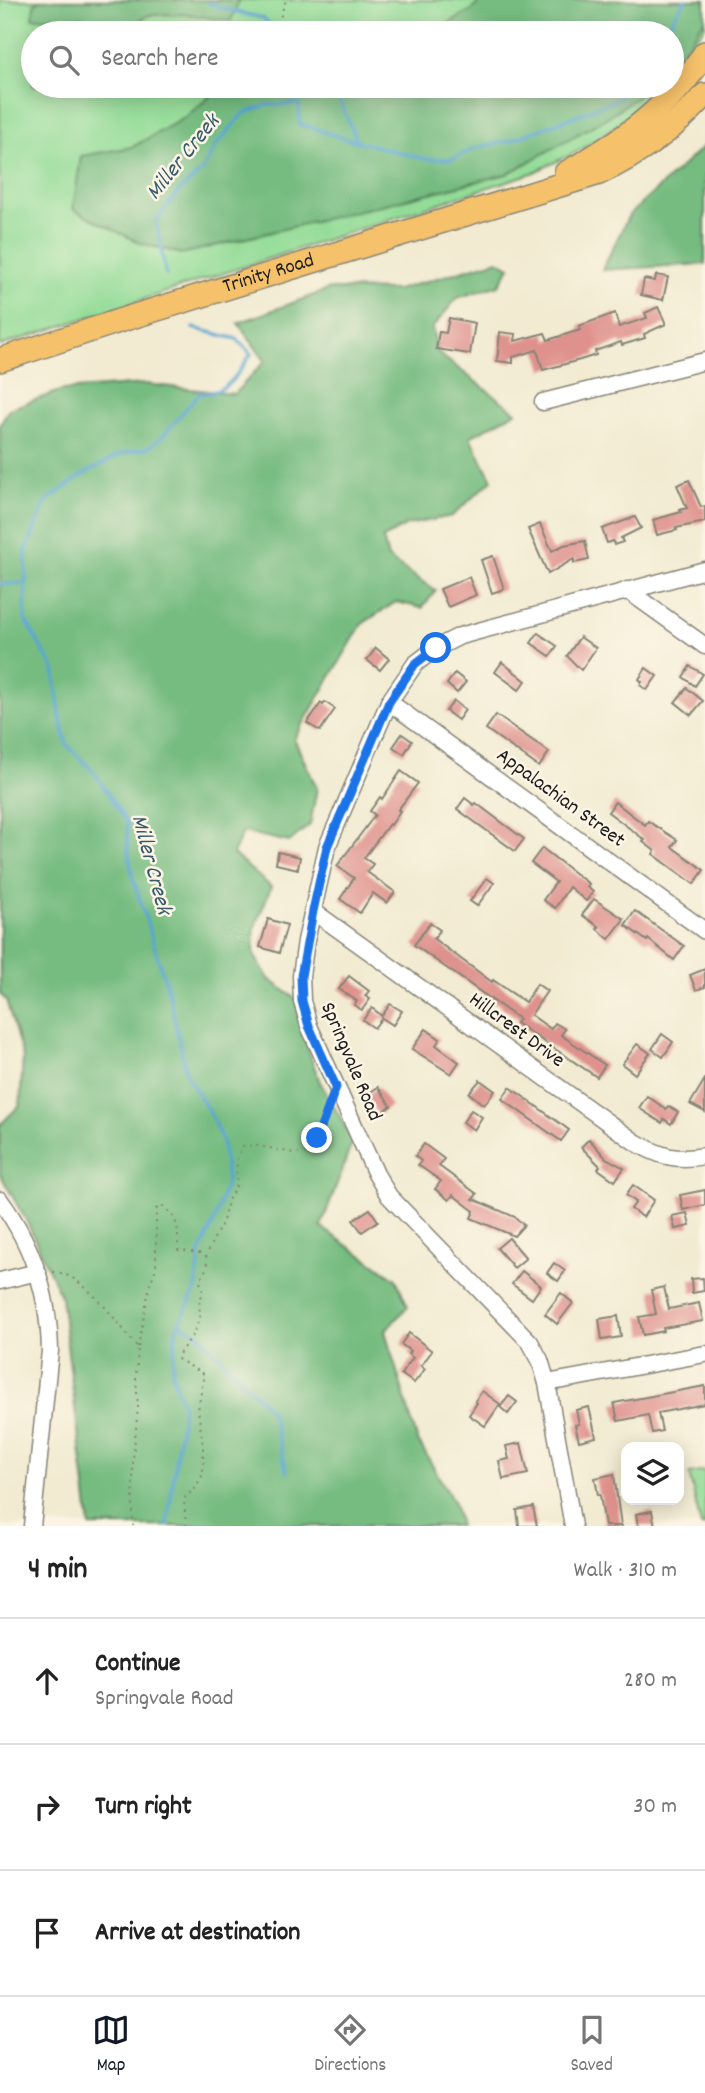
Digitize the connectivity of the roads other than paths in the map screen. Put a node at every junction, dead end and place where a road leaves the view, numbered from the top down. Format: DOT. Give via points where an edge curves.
graph roads {
  1 [pos="705,53"];
  2 [pos="684,81"];
  3 [pos="705,95"];
  4 [pos="670,98"];
  5 [pos="536,191"];
  6 [pos="0,360"];
  7 [pos="705,361"];
  8 [pos="543,402"];
  9 [pos="705,570"];
  10 [pos="627,590"];
  11 [pos="705,646"];
  12 [pos="389,702"];
  13 [pos="313,911"];
  14 [pos="705,931"];
  15 [pos="705,1156"];
  16 [pos="0,1200"];
  17 [pos="38,1272"];
  18 [pos="0,1281"];
  19 [pos="705,1354"];
  20 [pos="547,1383"];
  21 [pos="32,1526"];
  22 [pos="573,1526"];
  1 -- 2 [label="highway, Trinity Road"];
  3 -- 5 [label="highway, Trinity Road" via="639,152 599,173"];
  4 -- 5 [label="highway, Trinity Road" via="642,124"];
  5 -- 6 [label="highway, Trinity Road"];
  7 -- 8 [label="street"];
  9 -- 10 [label="street, Springvale Road"];
  10 -- 11 [label="street"];
  10 -- 12 [label="street, Springvale Road" via="460,636 415,664"];
  12 -- 13 [label="street, Springvale Road" via="327,847"];
  12 -- 14 [label="street, Appalachian Street"];
  13 -- 15 [label="street, Hillcrest Drive" via="635,1142 673,1159"];
  13 -- 20 [label="street, Springvale Road" via="301,976 302,1001 376,1174 389,1195 530,1342"];
  16 -- 17 [label="street"];
  17 -- 18 [label="street"];
  17 -- 21 [label="street" via="50,1351"];
  19 -- 20 [label="street"];
  20 -- 22 [label="street, Springvale Road"];
}
